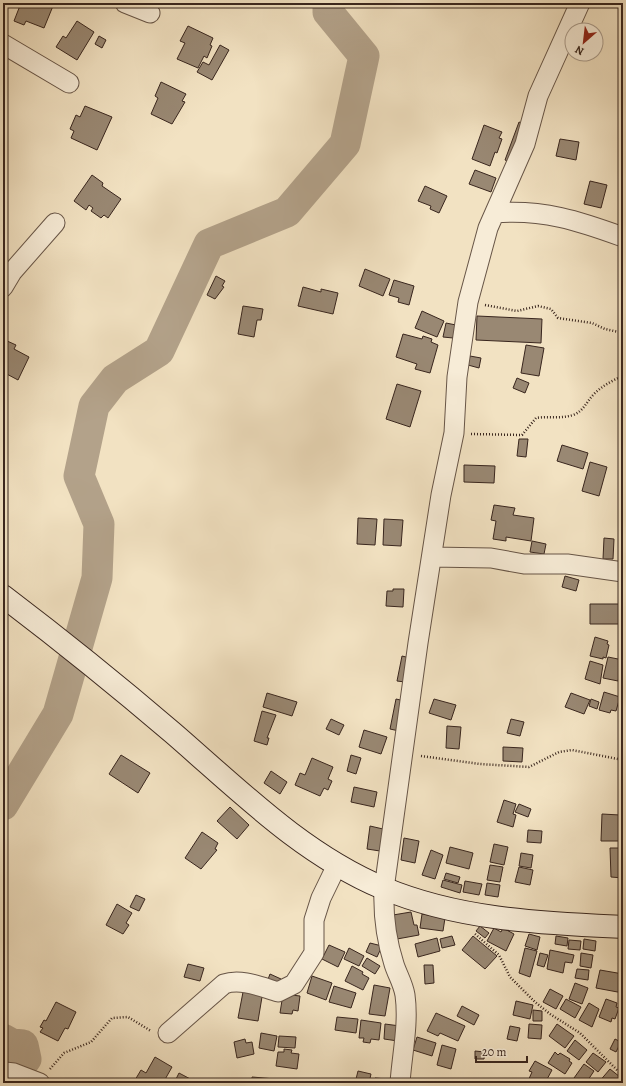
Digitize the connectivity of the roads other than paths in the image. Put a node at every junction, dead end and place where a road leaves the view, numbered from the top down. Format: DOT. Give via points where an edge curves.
graph roads {
  1 [pos="125,3"];
  2 [pos="580,3"];
  3 [pos="150,13"];
  4 [pos="3,44"];
  5 [pos="69,83"];
  6 [pos="495,213"];
  7 [pos="55,223"];
  8 [pos="623,237"];
  9 [pos="3,287"];
  10 [pos="432,557"];
  11 [pos="623,572"];
  12 [pos="3,596"];
  13 [pos="337,865"];
  14 [pos="384,889"];
  15 [pos="623,928"];
  16 [pos="168,1034"];
  17 [pos="3,1075"];
  18 [pos="44,1077"];
  19 [pos="400,1083"];
  1 -- 3 [label="street"];
  2 -- 6 [label="street" via="538,96 525,144"];
  4 -- 5 [label="street"];
  6 -- 8 [label="street" via="520,211 574,220"];
  6 -- 10 [label="street" via="483,244 468,302 457,377 454,433"];
  7 -- 9 [label="street" via="12,272"];
  10 -- 11 [label="street" via="491,558 524,564 567,564"];
  10 -- 14 [label="street"];
  12 -- 13 [label="street" via="98,670 278,824"];
  13 -- 14 [label="street"];
  13 -- 16 [label="street" via="321,898 314,920 314,953 294,984 278,992 240,982 224,984"];
  14 -- 15 [label="street" via="420,901 483,915"];
  14 -- 19 [label="street" via="383,907 388,944 405,995 406,1017"];
  17 -- 18 [label="street" via="5,1072"];
}
